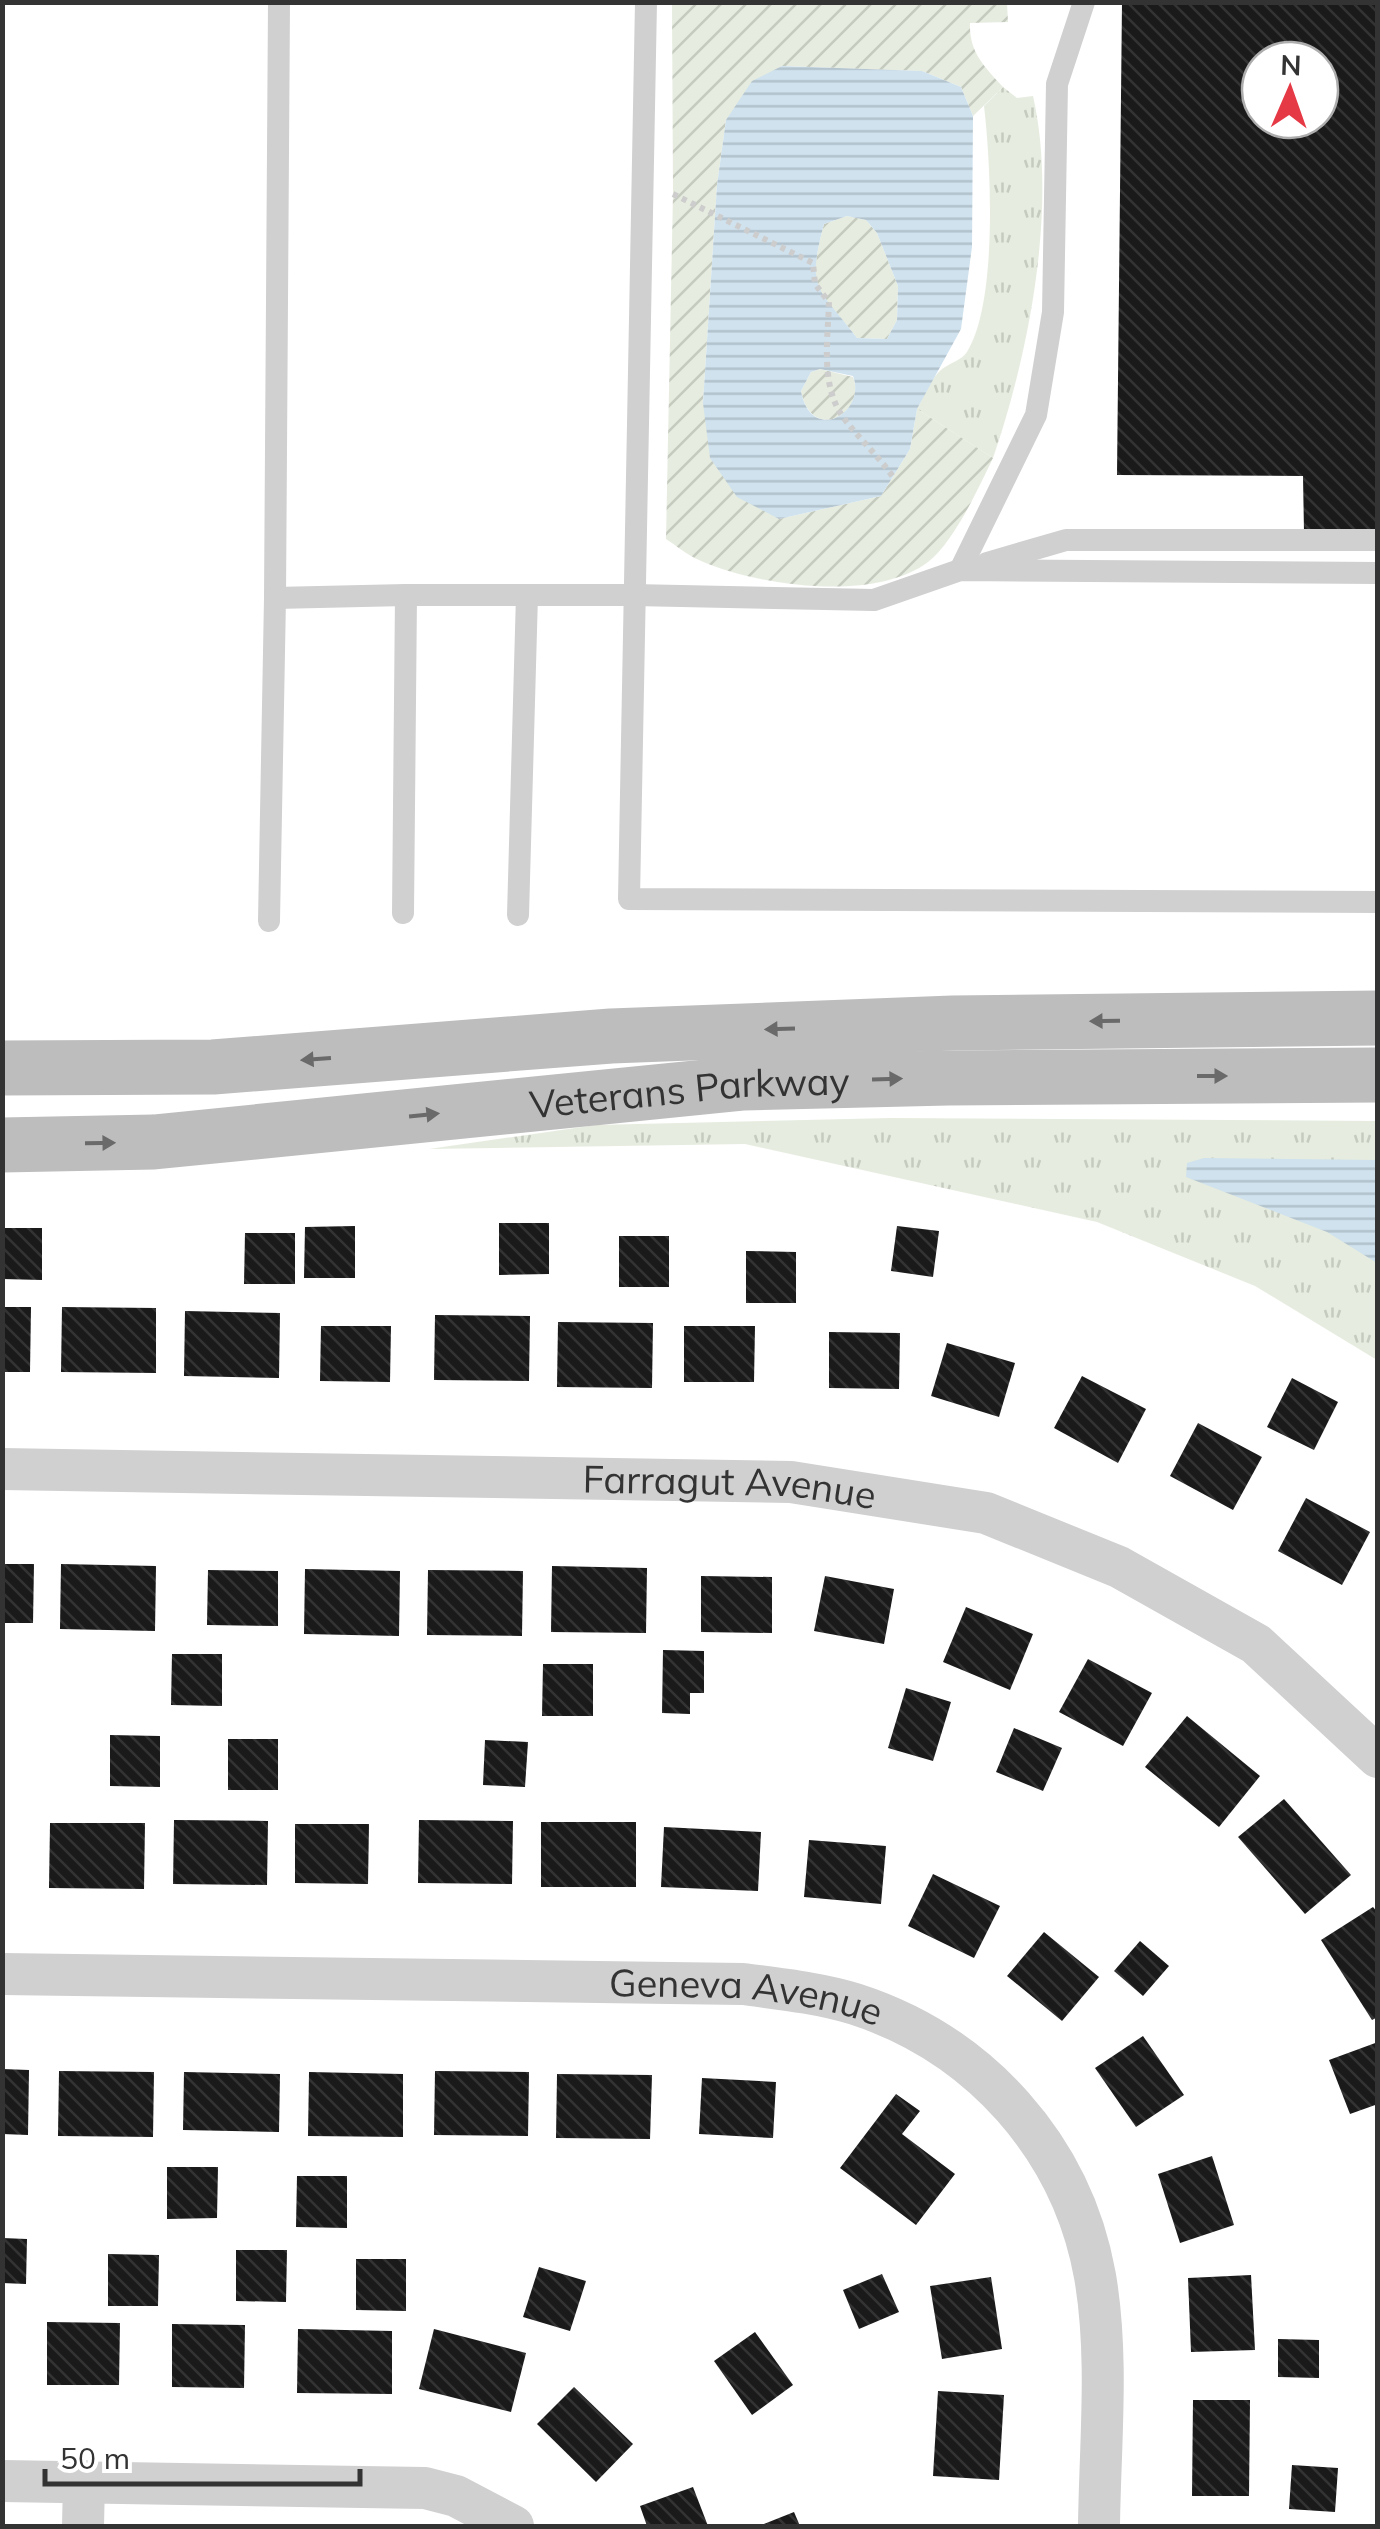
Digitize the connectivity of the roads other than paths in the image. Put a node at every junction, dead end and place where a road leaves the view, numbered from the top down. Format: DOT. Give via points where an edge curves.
graph roads {
  1 [pos="279,2"];
  2 [pos="646,2"];
  3 [pos="1084,2"];
  4 [pos="1166,540"];
  5 [pos="1370,540"];
  6 [pos="960,570"];
  7 [pos="1166,570"];
  8 [pos="1370,573"];
  9 [pos="406,594"];
  10 [pos="528,595"];
  11 [pos="633,595"];
  12 [pos="274,598"];
  13 [pos="1378,902"];
  14 [pos="402,913"];
  15 [pos="518,914"];
  16 [pos="269,921"];
  17 [pos="1378,1018"];
  18 [pos="2,1068"];
  19 [pos="1378,1075"];
  20 [pos="2,1145"];
  21 [pos="2,1469"];
  22 [pos="1378,1757"];
  23 [pos="2,1974"];
  24 [pos="2,2481"];
  25 [pos="84,2482"];
  26 [pos="84,2526"];
  27 [pos="512,2526"];
  28 [pos="1099,2526"];
  1 -- 12 [label="lane"];
  2 -- 11 [label="lane"];
  3 -- 6 [label="lane" via="1057,84 1054,312 1036,415"];
  4 -- 5 [label="lane"];
  4 -- 6 [label="lane" via="1066,540"];
  4 -- 7 [label="lane"];
  5 -- 8 [label="lane"];
  6 -- 7 [label="lane"];
  6 -- 11 [label="lane" via="874,600"];
  7 -- 8 [label="lane"];
  9 -- 10 [label="lane"];
  9 -- 12 [label="lane"];
  9 -- 14 [label="lane"];
  10 -- 11 [label="lane"];
  10 -- 15 [label="lane"];
  11 -- 13 [label="lane" via="628,899"];
  12 -- 16 [label="lane"];
  17 -- 18 [label="main road, Veterans Parkway, one-way" via="953,1023 611,1036 213,1067"];
  20 -- 19 [label="main road, Veterans Parkway, one-way" via="154,1142 744,1083"];
  21 -- 22 [label="street, Farragut Avenue" via="791,1482 986,1514 1119,1567 1256,1644"];
  23 -- 28 [label="street, Geneva Avenue" via="743,1984 855,2004 908,2025 951,2049 1022,2115 1079,2220 1100,2322"];
  24 -- 25 [label="street"];
  25 -- 26 [label="street"];
  25 -- 27 [label="street" via="425,2488 456,2496"];
}
